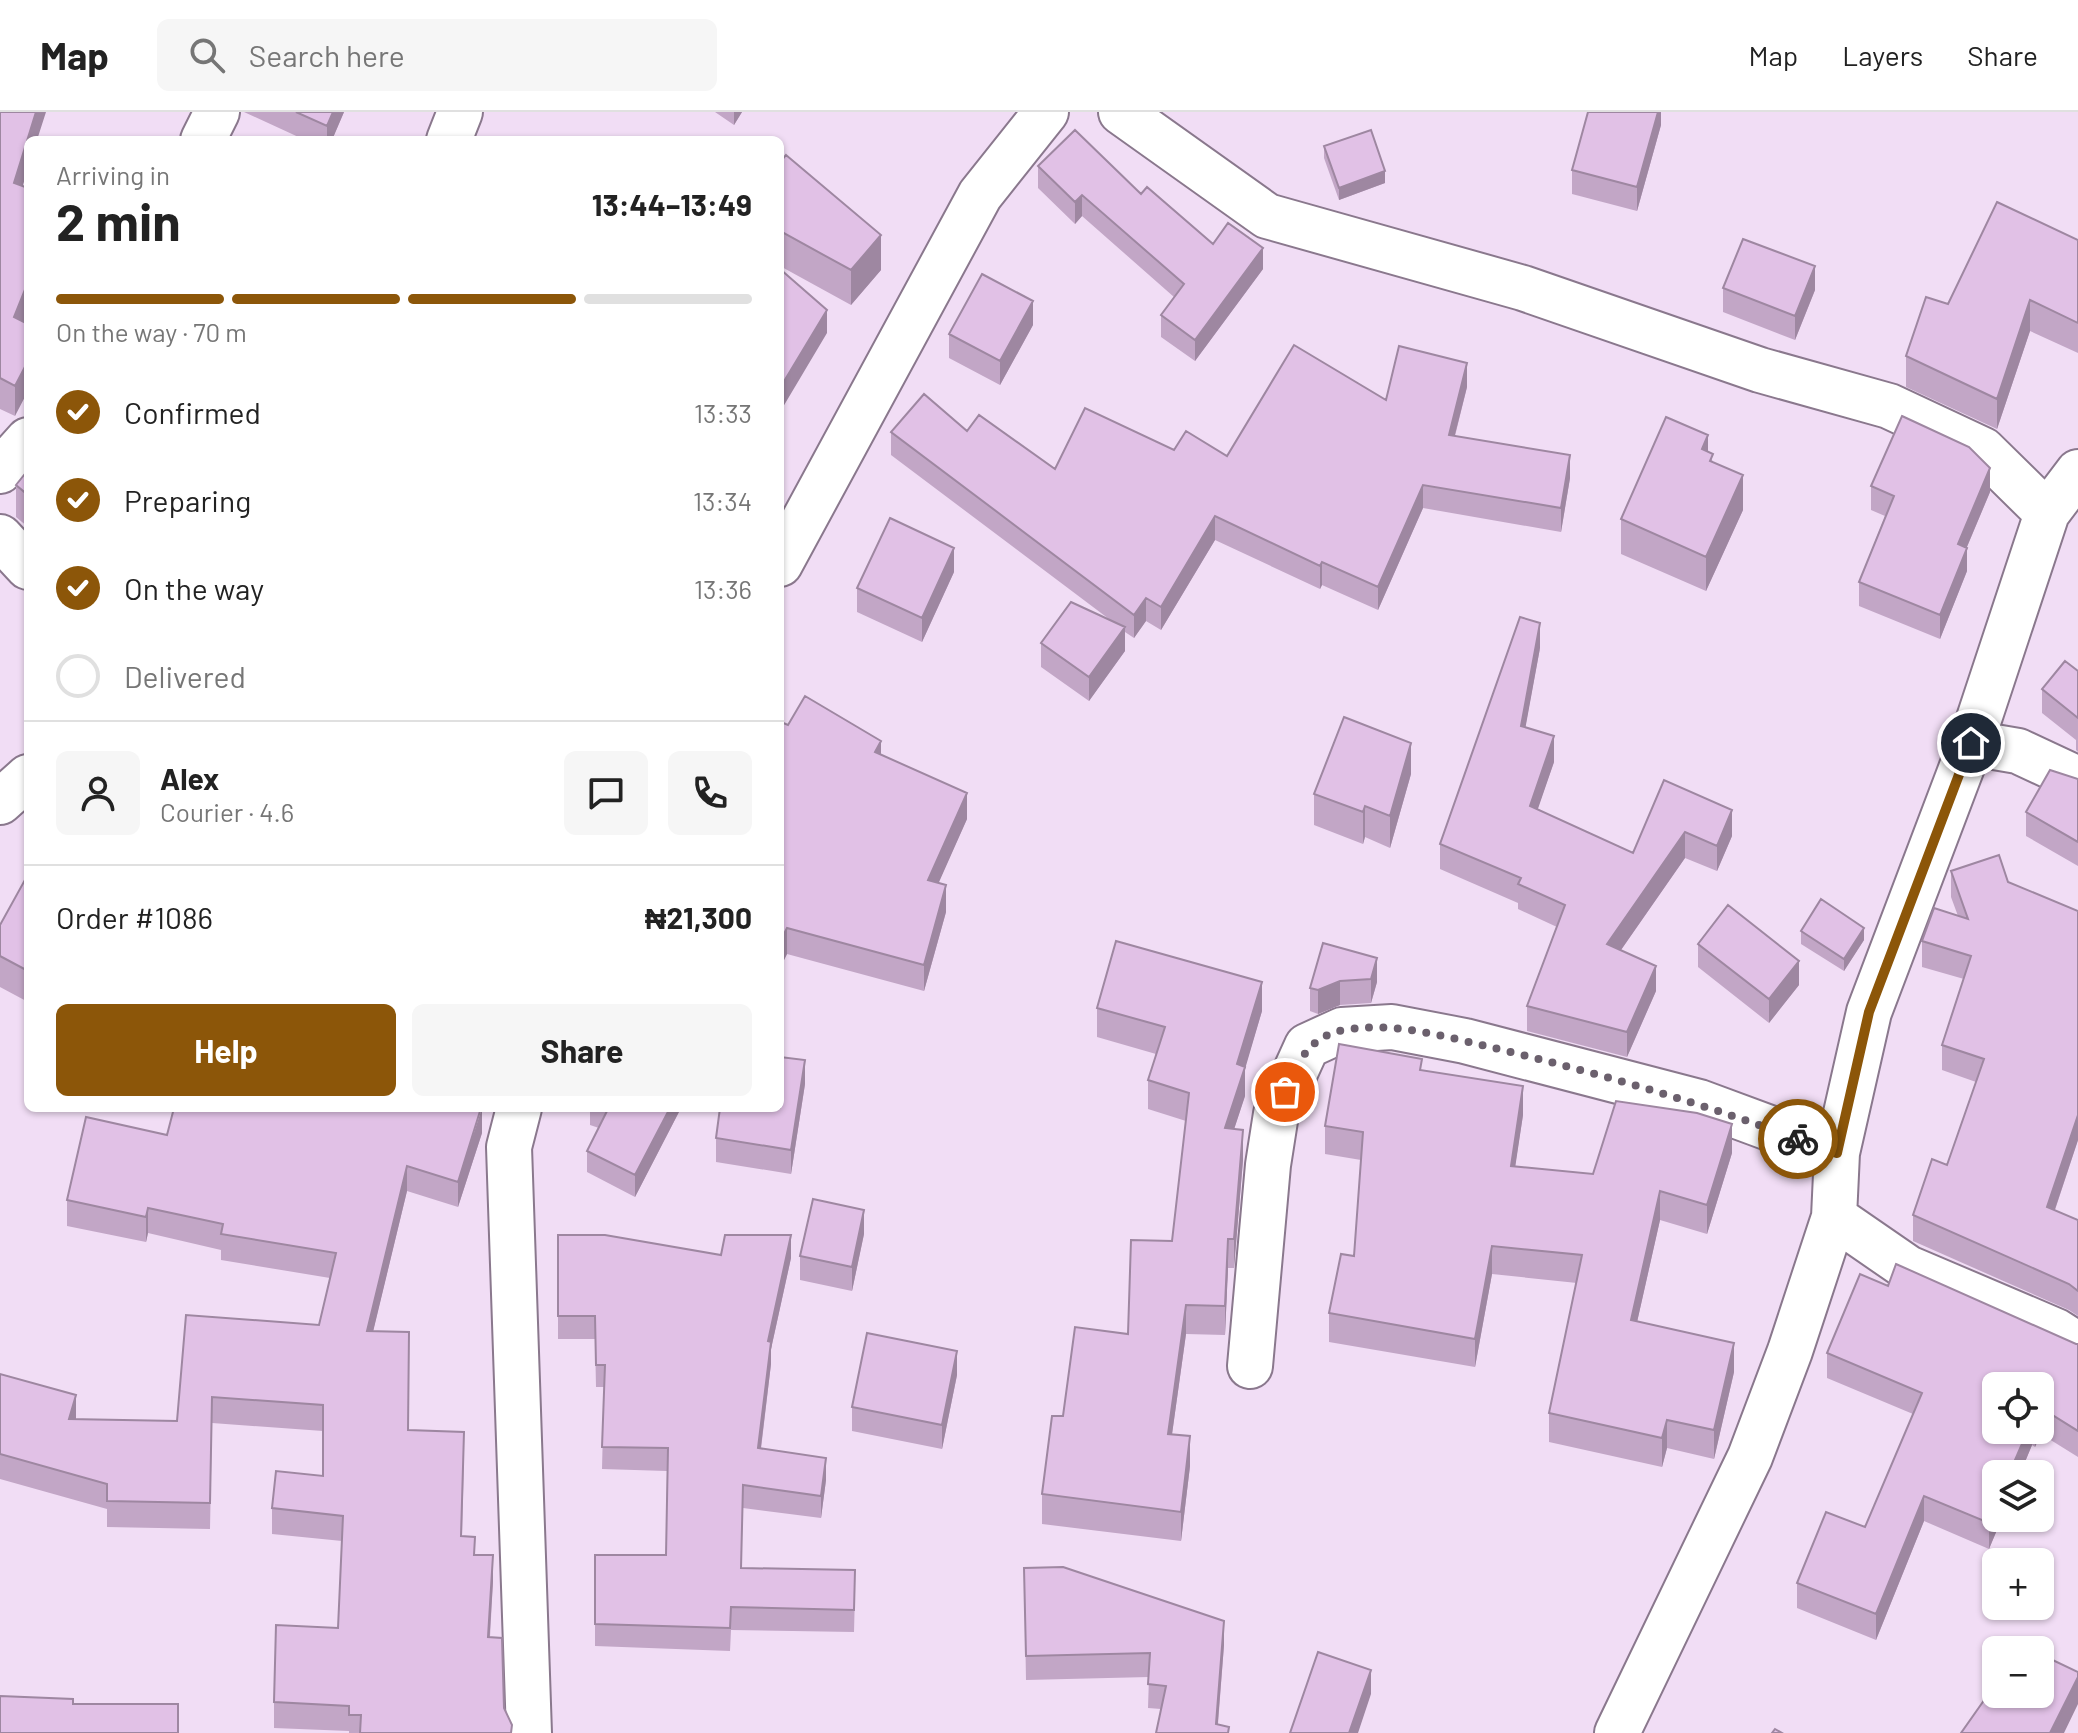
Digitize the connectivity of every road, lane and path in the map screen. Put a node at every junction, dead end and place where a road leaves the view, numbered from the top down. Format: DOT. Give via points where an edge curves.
graph roads {
  1 [pos="217,112"];
  2 [pos="460,112"];
  3 [pos="1046,112"];
  4 [pos="1121,112"];
  5 [pos="205,136"];
  6 [pos="451,136"];
  7 [pos="24,444"];
  8 [pos="0,471"];
  9 [pos="2078,472"];
  10 [pos="2047,513"];
  11 [pos="0,537"];
  12 [pos="784,557"];
  13 [pos="24,563"];
  14 [pos="1971,743"];
  15 [pos="2078,779"];
  16 [pos="24,781"];
  17 [pos="0,802"];
  18 [pos="518,1112"];
  19 [pos="1837,1153"];
  20 [pos="1834,1217"];
  21 [pos="2078,1345"];
  22 [pos="1250,1366"];
  23 [pos="529,1733"];
  24 [pos="1617,1733"];
  1 -- 5 [label="street"];
  2 -- 6 [label="street"];
  3 -- 12 [label="street" via="980,195"];
  4 -- 10 [label="street" via="1267,216 1523,288 1760,370 1889,406 1983,450"];
  7 -- 8 [label="street"];
  9 -- 10 [label="street"];
  10 -- 14 [label="street"];
  11 -- 13 [label="street"];
  14 -- 15 [label="street" via="2018,751"];
  14 -- 19 [label="street" via="1869,1012"];
  16 -- 17 [label="street"];
  18 -- 23 [label="street" via="509,1147"];
  19 -- 20 [label="street"];
  19 -- 22 [label="street" via="1699,1102 1560,1064 1392,1027 1342,1030 1307,1046 1276,1114"];
  20 -- 21 [label="street" via="1908,1268"];
  20 -- 24 [label="street" via="1750,1457"];
}
